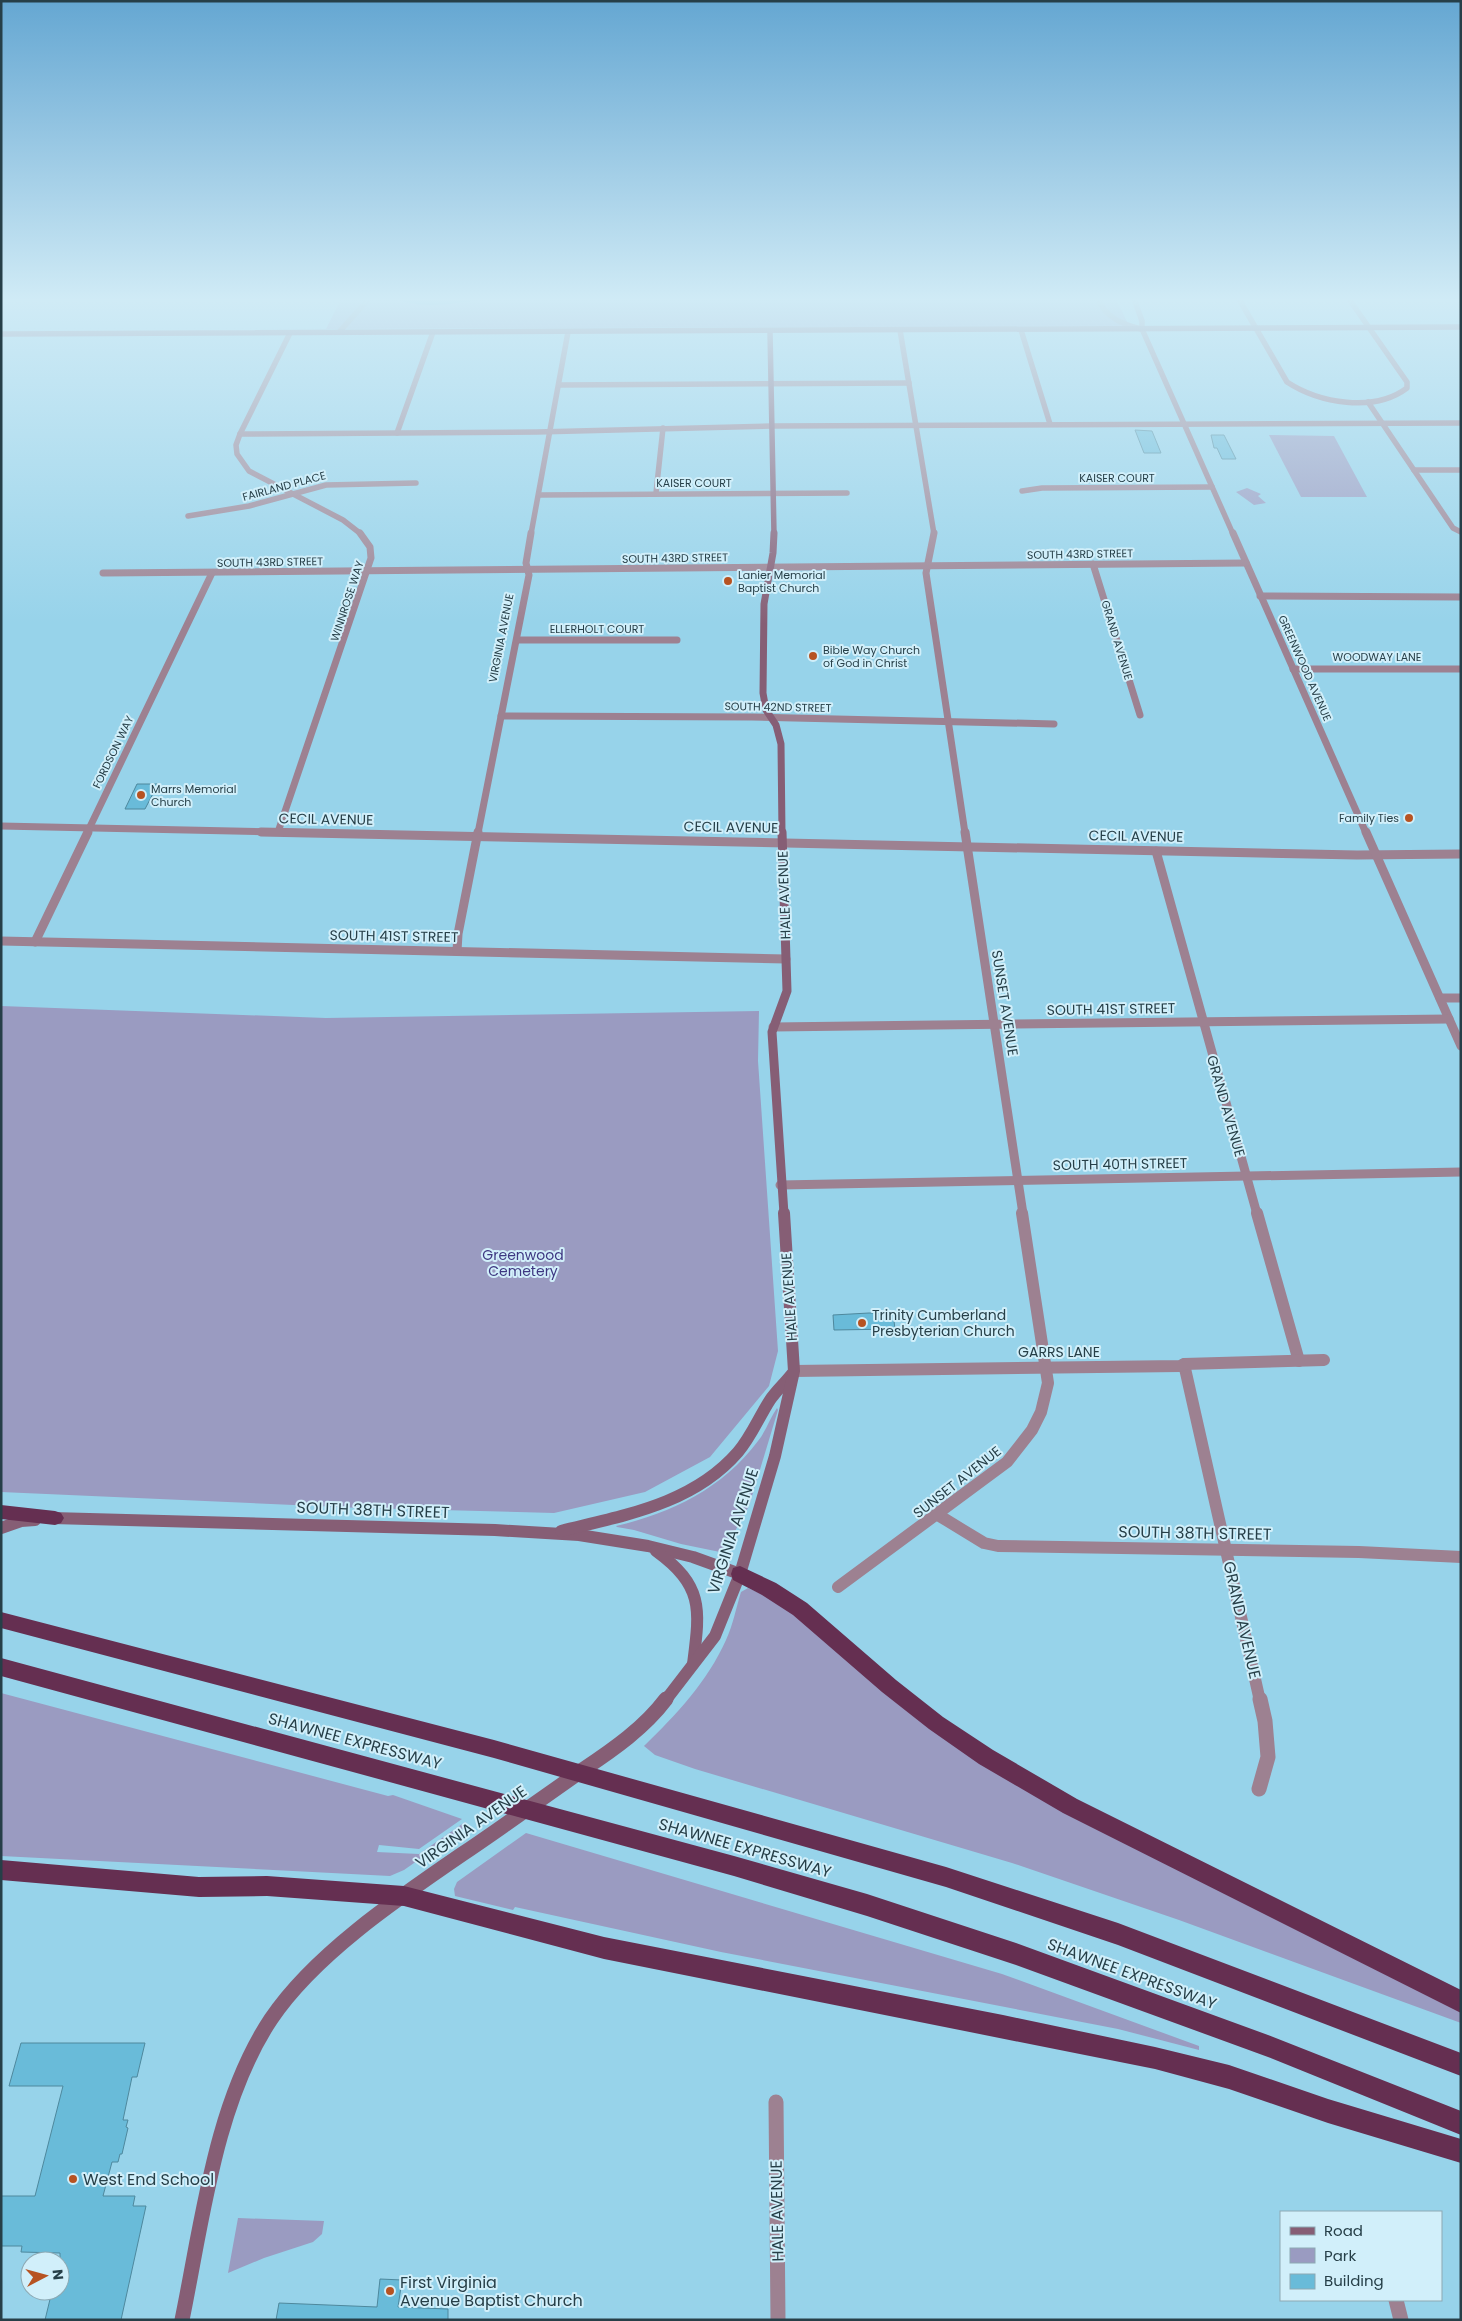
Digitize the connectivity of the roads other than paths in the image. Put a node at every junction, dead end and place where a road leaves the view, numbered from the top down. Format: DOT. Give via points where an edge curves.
graph roads {
  1 [pos="253,407"];
  2 [pos="406,407"];
  3 [pos="555,407"];
  4 [pos="772,407"];
  5 [pos="913,407"];
  6 [pos="1045,407"];
  7 [pos="1177,407"];
  8 [pos="1372,407"];
  9 [pos="1184,423"];
  10 [pos="1461,423"];
  11 [pos="1050,424"];
  12 [pos="1383,424"];
  13 [pos="916,425"];
  14 [pos="772,426"];
  15 [pos="663,428"];
  16 [pos="550,431"];
  17 [pos="397,433"];
  18 [pos="240,434"];
  19 [pos="1414,470"];
  20 [pos="1461,470"];
  21 [pos="416,483"];
  22 [pos="1212,488"];
  23 [pos="1022,490"];
  24 [pos="773,493"];
  25 [pos="847,493"];
  26 [pos="292,494"];
  27 [pos="656,494"];
  28 [pos="540,495"];
  29 [pos="188,516"];
  30 [pos="1461,532"];
  31 [pos="1246,563"];
  32 [pos="1093,564"];
  33 [pos="928,566"];
  34 [pos="771,567"];
  35 [pos="528,570"];
  36 [pos="368,571"];
  37 [pos="104,573"];
  38 [pos="212,573"];
  39 [pos="1260,596"];
  40 [pos="1461,597"];
  41 [pos="517,640"];
  42 [pos="677,640"];
  43 [pos="1293,669"];
  44 [pos="1461,669"];
  45 [pos="501,716"];
  46 [pos="1140,716"];
  47 [pos="771,718"];
  48 [pos="948,721"];
  49 [pos="1054,724"];
  50 [pos="1,826"];
  51 [pos="89,828"];
  52 [pos="278,832"];
  53 [pos="478,836"];
  54 [pos="782,842"];
  55 [pos="968,846"];
  56 [pos="1156,851"];
  57 [pos="1461,854"];
  58 [pos="1376,855"];
  59 [pos="1,941"];
  60 [pos="35,942"];
  61 [pos="457,951"];
  62 [pos="786,959"];
  63 [pos="1440,998"];
  64 [pos="1461,998"];
  65 [pos="1449,1019"];
  66 [pos="1202,1022"];
  67 [pos="995,1024"];
  68 [pos="773,1027"];
  69 [pos="1461,1046"];
  70 [pos="1461,1172"];
  71 [pos="1246,1176"];
  72 [pos="1018,1179"];
  73 [pos="780,1185"];
  74 [pos="1324,1360"];
  75 [pos="1299,1361"];
  76 [pos="1184,1364"];
  77 [pos="1047,1368"];
  78 [pos="794,1371"];
  79 [pos="1,1512"];
  80 [pos="938,1515"];
  81 [pos="55,1518"];
  82 [pos="1,1528"];
  83 [pos="550,1534"];
  84 [pos="648,1546"];
  85 [pos="1226,1550"];
  86 [pos="1461,1557"];
  87 [pos="740,1574"];
  88 [pos="838,1587"];
  89 [pos="1,1620"];
  90 [pos="693,1665"];
  91 [pos="1,1667"];
  92 [pos="1259,1789"];
  93 [pos="1,1870"];
  94 [pos="404,1896"];
  95 [pos="1461,2002"];
  96 [pos="1461,2064"];
  97 [pos="776,2102"];
  98 [pos="1461,2123"];
  99 [pos="1461,2151"];
  100 [pos="1396,2301"];
  101 [pos="182,2320"];
  102 [pos="778,2320"];
  103 [pos="1401,2320"];
  1 -- 18 [label="street, WINNROSE WAY"];
  2 -- 17 [label="street"];
  3 -- 16 [label="street, VIRGINIA AVENUE"];
  4 -- 14 [label="street, HALE AVENUE"];
  5 -- 13 [label="street, SUNSET AVENUE"];
  6 -- 11 [label="street"];
  7 -- 9 [label="street, GREENWOOD AVENUE"];
  8 -- 12 [label="street"];
  9 -- 11 [label="street"];
  9 -- 12 [label="street"];
  9 -- 22 [label="street, GREENWOOD AVENUE"];
  10 -- 12 [label="street"];
  11 -- 13 [label="street"];
  12 -- 19 [label="street"];
  13 -- 14 [label="street"];
  13 -- 33 [label="street, SUNSET AVENUE" via="934,534"];
  14 -- 15 [label="street"];
  14 -- 24 [label="street, HALE AVENUE"];
  15 -- 16 [label="street"];
  15 -- 27 [label="street"];
  16 -- 17 [label="street"];
  16 -- 28 [label="street, VIRGINIA AVENUE"];
  17 -- 18 [label="street"];
  18 -- 26 [label="street, WINNROSE WAY" via="235,454 241,464"];
  19 -- 20 [label="street"];
  19 -- 30 [label="street" via="1453,528"];
  21 -- 26 [label="street, FAIRLAND PLACE" via="336,483"];
  22 -- 23 [label="street, KAISER COURT"];
  22 -- 31 [label="street, GREENWOOD AVENUE"];
  24 -- 25 [label="street, KAISER COURT"];
  24 -- 27 [label="street, KAISER COURT"];
  24 -- 34 [label="street, HALE AVENUE"];
  26 -- 29 [label="street, FAIRLAND PLACE" via="248,506"];
  26 -- 36 [label="street, WINNROSE WAY" via="342,520 365,538 372,558"];
  27 -- 28 [label="street, KAISER COURT"];
  28 -- 35 [label="street, VIRGINIA AVENUE" via="526,563"];
  31 -- 32 [label="street, SOUTH 43RD STREET"];
  31 -- 39 [label="street, GREENWOOD AVENUE"];
  32 -- 33 [label="street, SOUTH 43RD STREET"];
  32 -- 46 [label="street, GRAND AVENUE"];
  33 -- 34 [label="street, SOUTH 43RD STREET"];
  33 -- 48 [label="street, SUNSET AVENUE" via="926,573"];
  34 -- 35 [label="street, SOUTH 43RD STREET"];
  34 -- 47 [label="street, HALE AVENUE" via="764,604 763,693"];
  35 -- 36 [label="street, SOUTH 43RD STREET"];
  35 -- 41 [label="street, VIRGINIA AVENUE" via="530,574"];
  36 -- 38 [label="street, SOUTH 43RD STREET"];
  36 -- 52 [label="street, WINNROSE WAY"];
  37 -- 38 [label="street, SOUTH 43RD STREET"];
  38 -- 51 [label="street, FORDSON WAY"];
  39 -- 40 [label="street"];
  39 -- 43 [label="street, GREENWOOD AVENUE"];
  41 -- 42 [label="street, ELLERHOLT COURT"];
  41 -- 45 [label="street, VIRGINIA AVENUE"];
  43 -- 44 [label="street, WOODWAY LANE"];
  43 -- 58 [label="street, GREENWOOD AVENUE"];
  45 -- 47 [label="street, SOUTH 42ND STREET"];
  45 -- 53 [label="street, VIRGINIA AVENUE"];
  47 -- 48 [label="street, SOUTH 42ND STREET"];
  47 -- 54 [label="street, HALE AVENUE" via="776,724 781,744"];
  48 -- 49 [label="street, SOUTH 42ND STREET"];
  48 -- 55 [label="street, SUNSET AVENUE"];
  50 -- 51 [label="street, CECIL AVENUE"];
  51 -- 52 [label="street, CECIL AVENUE"];
  51 -- 60 [label="street, FORDSON WAY"];
  52 -- 53 [label="street, CECIL AVENUE"];
  53 -- 54 [label="street, CECIL AVENUE"];
  53 -- 61 [label="street, VIRGINIA AVENUE"];
  54 -- 55 [label="street, CECIL AVENUE"];
  54 -- 62 [label="street, HALE AVENUE"];
  55 -- 56 [label="street, CECIL AVENUE"];
  55 -- 67 [label="street, SUNSET AVENUE"];
  56 -- 58 [label="street, CECIL AVENUE"];
  56 -- 66 [label="street, GRAND AVENUE"];
  57 -- 58 [label="street, CECIL AVENUE"];
  58 -- 63 [label="street, GREENWOOD AVENUE"];
  59 -- 60 [label="street, SOUTH 41ST STREET"];
  60 -- 61 [label="street, SOUTH 41ST STREET"];
  61 -- 62 [label="street, SOUTH 41ST STREET"];
  62 -- 68 [label="street, HALE AVENUE" via="787,991"];
  63 -- 64 [label="street"];
  63 -- 65 [label="street, GREENWOOD AVENUE"];
  65 -- 66 [label="street, SOUTH 41ST STREET"];
  65 -- 69 [label="street, GREENWOOD AVENUE"];
  66 -- 67 [label="street, SOUTH 41ST STREET"];
  66 -- 71 [label="street, GRAND AVENUE"];
  67 -- 68 [label="street, SOUTH 41ST STREET"];
  67 -- 72 [label="street, SUNSET AVENUE"];
  68 -- 73 [label="street, HALE AVENUE"];
  70 -- 71 [label="street, SOUTH 40TH STREET"];
  71 -- 72 [label="street, SOUTH 40TH STREET"];
  71 -- 75 [label="street, GRAND AVENUE"];
  72 -- 73 [label="street, SOUTH 40TH STREET"];
  72 -- 77 [label="street, SUNSET AVENUE"];
  73 -- 78 [label="street, HALE AVENUE"];
  74 -- 75 [label="street, GARRS LANE"];
  75 -- 76 [label="street, GARRS LANE"];
  76 -- 77 [label="street, GARRS LANE"];
  76 -- 85 [label="street, GRAND AVENUE"];
  77 -- 78 [label="street, GARRS LANE"];
  77 -- 80 [label="street, SUNSET AVENUE" via="1048,1382 1041,1412 1020,1448"];
  78 -- 83 [label="street" via="770,1400 737,1453 695,1488 657,1507"];
  78 -- 87 [label="street, VIRGINIA AVENUE" via="775,1456"];
  79 -- 81 [label="highway"];
  80 -- 85 [label="street, SOUTH 38TH STREET" via="978,1540 998,1546"];
  80 -- 88 [label="street, SUNSET AVENUE"];
  81 -- 82 [label="street, SOUTH 38TH STREET"];
  81 -- 83 [label="street, SOUTH 38TH STREET"];
  83 -- 84 [label="street, SOUTH 38TH STREET" via="579,1535"];
  84 -- 87 [label="street, SOUTH 38TH STREET" via="693,1557"];
  84 -- 90 [label="street" via="672,1562 690,1581 696,1596 698,1612"];
  85 -- 86 [label="street, SOUTH 38TH STREET"];
  85 -- 92 [label="street, GRAND AVENUE" via="1267,1735 1268,1757"];
  87 -- 90 [label="street, VIRGINIA AVENUE" via="715,1636"];
  87 -- 95 [label="highway" via="800,1609 889,1686 986,1757 1070,1806"];
  89 -- 96 [label="highway, SHAWNEE EXPRESSWAY" via="494,1748 946,1877 1118,1934"];
  90 -- 94 [label="street, VIRGINIA AVENUE" via="658,1710 623,1742"];
  91 -- 98 [label="highway, SHAWNEE EXPRESSWAY" via="858,1902 1016,1954 1268,2046"];
  93 -- 94 [label="highway" via="199,1887 276,1886"];
  94 -- 99 [label="highway" via="604,1948 1155,2058 1229,2077"];
  94 -- 101 [label="street, VIRGINIA AVENUE" via="312,1972 271,2020 253,2052 229,2109 214,2163"];
  97 -- 102 [label="street, HALE AVENUE"];
  100 -- 103 [label="street"];
}
